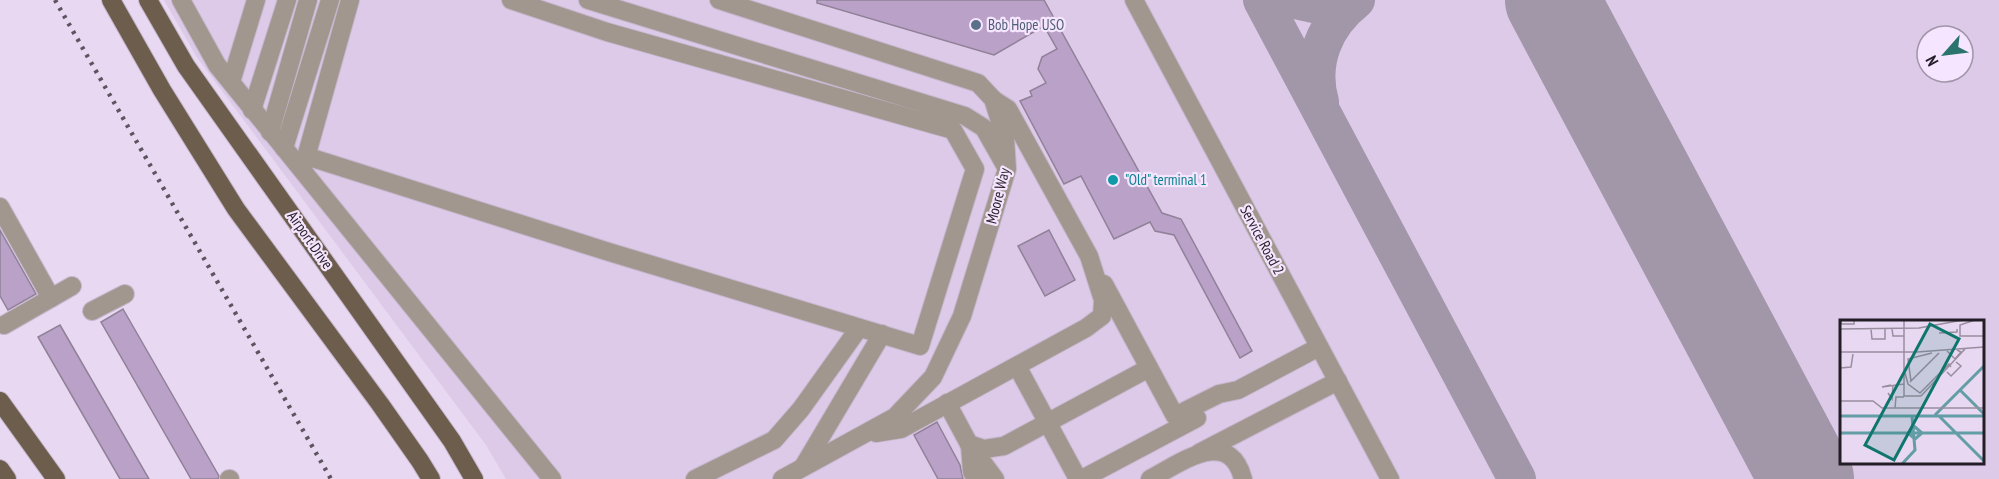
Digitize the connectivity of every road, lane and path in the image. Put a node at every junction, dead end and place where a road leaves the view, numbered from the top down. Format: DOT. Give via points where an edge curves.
graph roads {
  1 [pos="111,0"];
  2 [pos="148,0"];
  3 [pos="181,0"];
  4 [pos="256,0"];
  5 [pos="287,0"];
  6 [pos="296,0"];
  7 [pos="308,0"];
  8 [pos="319,0"];
  9 [pos="330,0"];
  10 [pos="342,0"];
  11 [pos="350,0"];
  12 [pos="511,0"];
  13 [pos="588,0"];
  14 [pos="719,0"];
  15 [pos="1134,0"];
  16 [pos="231,82"];
  17 [pos="993,99"];
  18 [pos="281,142"];
  19 [pos="1008,169"];
  20 [pos="0,207"];
  21 [pos="1089,256"];
  22 [pos="72,286"];
  23 [pos="125,294"];
  24 [pos="51,298"];
  25 [pos="92,311"];
  26 [pos="4,325"];
  27 [pos="859,328"];
  28 [pos="882,334"];
  29 [pos="1320,347"];
  30 [pos="1017,366"];
  31 [pos="1149,368"];
  32 [pos="1338,381"];
  33 [pos="1238,390"];
  34 [pos="0,401"];
  35 [pos="947,404"];
  36 [pos="1048,423"];
  37 [pos="862,435"];
  38 [pos="969,444"];
  39 [pos="1199,453"];
  40 [pos="802,468"];
  41 [pos="0,469"];
  42 [pos="7,479"];
  43 [pos="56,479"];
  44 [pos="431,479"];
  45 [pos="474,479"];
  46 [pos="552,479"];
  47 [pos="696,479"];
  48 [pos="782,479"];
  49 [pos="976,479"];
  50 [pos="995,479"];
  51 [pos="1080,479"];
  52 [pos="1150,479"];
  53 [pos="1243,479"];
  54 [pos="1390,479"];
  1 -- 44 [label="main road" via="236,209"];
  2 -- 45 [label="main road, Airport Drive" via="186,66 452,441"];
  3 -- 16 [label="street"];
  4 -- 16 [label="street"];
  5 -- 18 [label="street"];
  6 -- 18 [label="street"];
  7 -- 18 [label="street"];
  8 -- 18 [label="street"];
  9 -- 18 [label="street"];
  10 -- 18 [label="street"];
  11 -- 18 [label="street"];
  12 -- 28 [label="street" via="606,32 953,130 975,169 920,346"];
  13 -- 19 [label="street" via="966,116 984,128"];
  14 -- 17 [label="street" via="978,84"];
  15 -- 29 [label="street, Service Road 2"];
  16 -- 18 [label="street"];
  17 -- 19 [label="street, Moore Way" via="1005,137"];
  17 -- 21 [label="street" via="1008,109"];
  18 -- 27 [label="street" via="609,252"];
  18 -- 46 [label="street"];
  19 -- 37 [label="street, Moore Way" via="962,316 933,377 895,417"];
  20 -- 24 [label="street"];
  21 -- 30 [label="street" via="1103,300 1102,316"];
  21 -- 31 [label="street"];
  22 -- 24 [label="street"];
  23 -- 25 [label="street"];
  24 -- 26 [label="street"];
  27 -- 28 [label="street"];
  27 -- 47 [label="street" via="774,440"];
  28 -- 40 [label="street"];
  29 -- 32 [label="street, Service Road 2"];
  29 -- 33 [label="street"];
  30 -- 35 [label="street"];
  30 -- 36 [label="street"];
  31 -- 33 [label="street" via="1175,416 1219,394"];
  31 -- 36 [label="street"];
  32 -- 39 [label="street"];
  32 -- 54 [label="street, Service Road 2"];
  33 -- 51 [label="street" via="1225,403"];
  34 -- 43 [label="main road"];
  35 -- 37 [label="street" via="901,429"];
  35 -- 38 [label="street"];
  36 -- 38 [label="street" via="1004,446 984,449"];
  36 -- 51 [label="street"];
  37 -- 40 [label="street, Moore Way"];
  38 -- 49 [label="street"];
  38 -- 50 [label="street"];
  39 -- 52 [label="street"];
  39 -- 53 [label="street" via="1222,452 1234,460"];
  40 -- 48 [label="street, Moore Way"];
  41 -- 42 [label="main road"];
}
